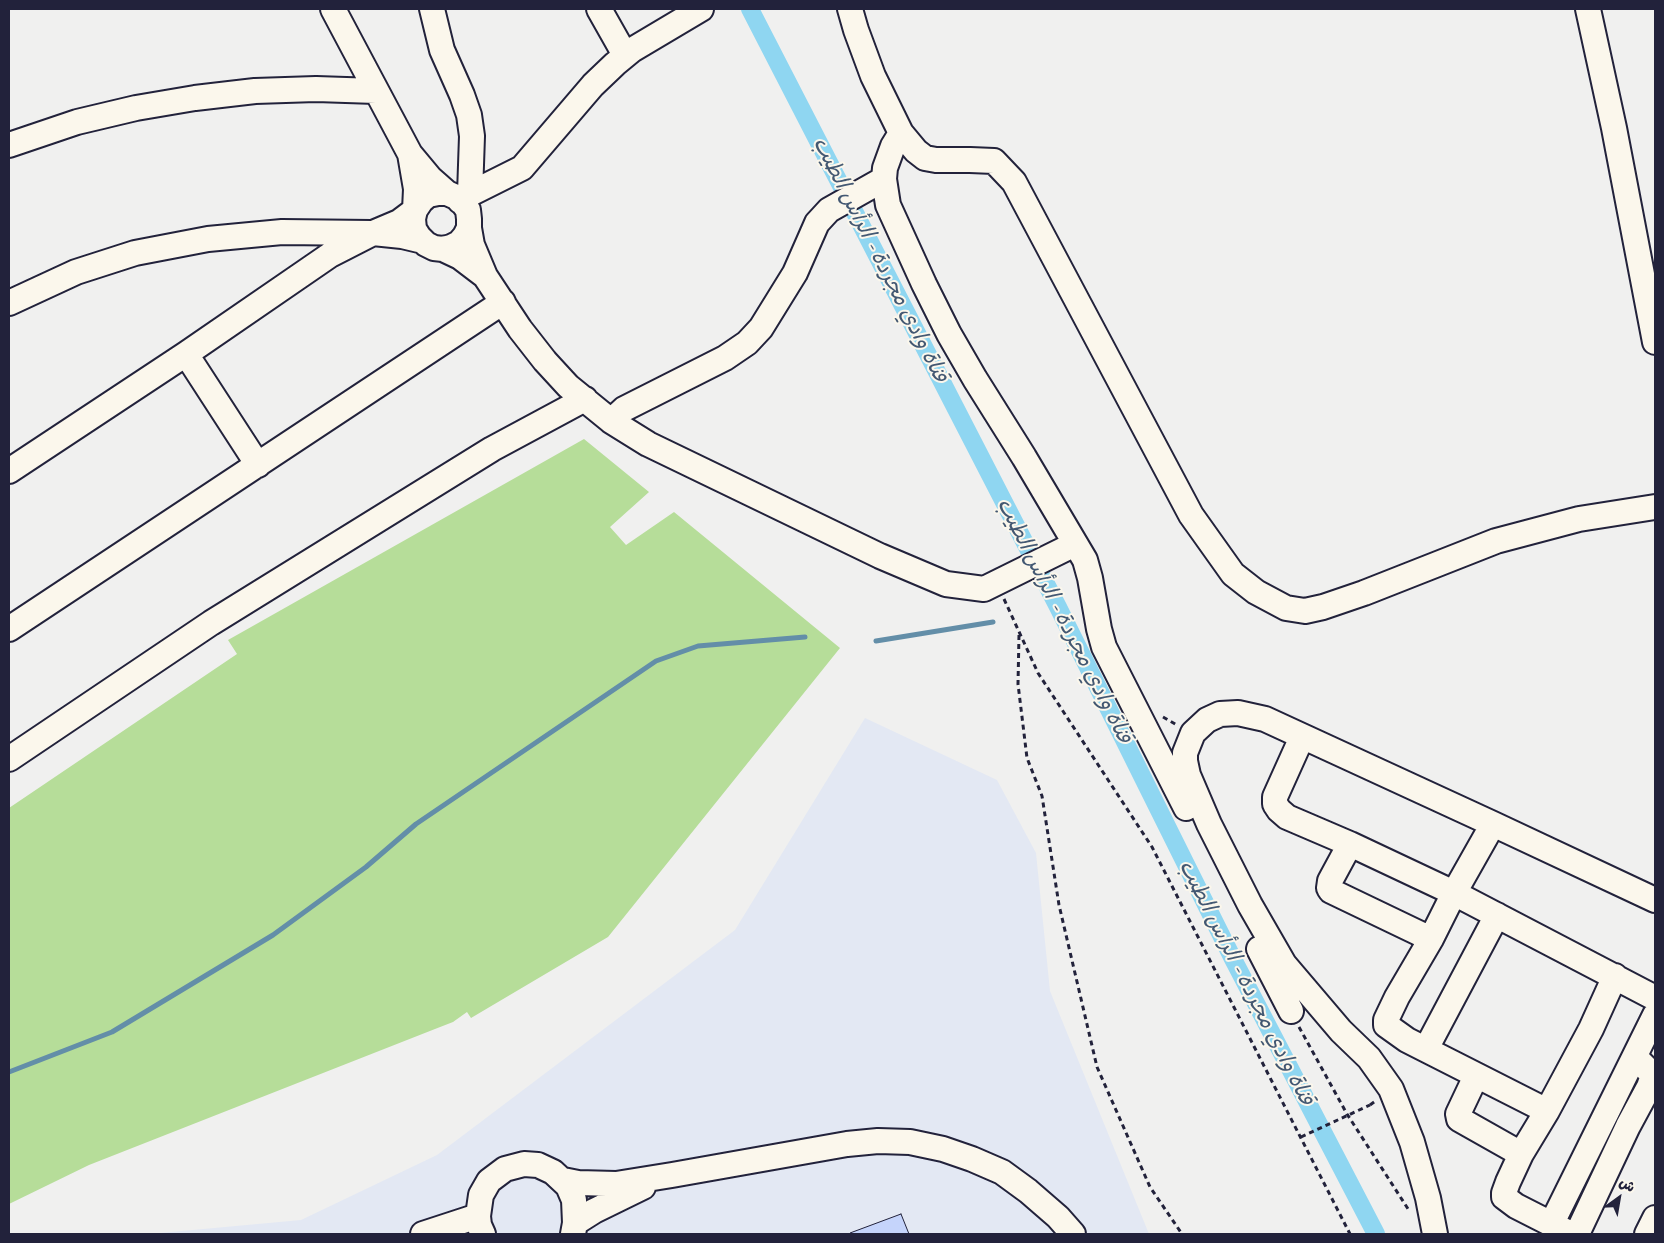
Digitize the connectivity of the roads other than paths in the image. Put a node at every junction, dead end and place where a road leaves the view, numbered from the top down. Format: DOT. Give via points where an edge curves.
graph roads {
  1 [pos="333,9"];
  2 [pos="432,9"];
  3 [pos="600,9"];
  4 [pos="701,9"];
  5 [pos="850,9"];
  6 [pos="1588,9"];
  7 [pos="625,55"];
  8 [pos="376,91"];
  9 [pos="901,133"];
  10 [pos="9,145"];
  11 [pos="410,154"];
  12 [pos="877,183"];
  13 [pos="459,196"];
  14 [pos="415,210"];
  15 [pos="469,228"];
  16 [pos="373,233"];
  17 [pos="433,245"];
  18 [pos="485,276"];
  19 [pos="503,302"];
  20 [pos="9,303"];
  21 [pos="1655,342"];
  22 [pos="186,354"];
  23 [pos="584,399"];
  24 [pos="611,420"];
  25 [pos="258,465"];
  26 [pos="9,471"];
  27 [pos="1655,507"];
  28 [pos="1069,547"];
  29 [pos="10,627"];
  30 [pos="1302,737"];
  31 [pos="9,759"];
  32 [pos="1493,824"];
  33 [pos="1350,844"];
  34 [pos="1454,893"];
  35 [pos="1655,900"];
  36 [pos="1497,915"];
  37 [pos="1431,939"];
  38 [pos="1615,976"];
  39 [pos="1655,998"];
  40 [pos="1291,1011"];
  41 [pos="1655,1015"];
  42 [pos="1426,1049"];
  43 [pos="1635,1057"];
  44 [pos="1654,1075"];
  45 [pos="1476,1076"];
  46 [pos="1547,1111"];
  47 [pos="1521,1154"];
  48 [pos="672,1175"];
  49 [pos="563,1180"];
  50 [pos="1655,1218"];
  51 [pos="481,1225"];
  52 [pos="574,1228"];
  53 [pos="1562,1231"];
  54 [pos="422,1234"];
  55 [pos="1073,1234"];
  56 [pos="1435,1234"];
  57 [pos="1647,1234"];
  1 -- 8 [label="street"];
  2 -- 13 [label="street" via="442,50 469,115 472,136"];
  3 -- 7 [label="street"];
  4 -- 7 [label="street"];
  5 -- 9 [label="street" via="873,76"];
  6 -- 21 [label="street"];
  7 -- 13 [label="street" via="593,85 522,168"];
  8 -- 10 [label="street" via="316,89 195,98 77,122"];
  8 -- 11 [label="street"];
  9 -- 12 [label="street"];
  9 -- 27 [label="street" via="925,158 994,162 1014,182 1191,515 1233,574 1256,592 1286,608 1297,611 1314,609 1356,596 1496,541 1579,519"];
  11 -- 13 [label="street" via="430,178"];
  11 -- 14 [label="street" via="416,189"];
  12 -- 24 [label="street" via="829,210 818,223 795,273 761,328 747,343 725,358 624,409"];
  12 -- 28 [label="street" via="949,334 1024,457"];
  13 -- 14 [label="street" via="428,195"];
  13 -- 15 [label="street" via="468,210"];
  14 -- 16 [label="street" via="399,222"];
  14 -- 17 [label="street" via="414,229"];
  15 -- 17 [label="street" via="459,243 452,247"];
  15 -- 18 [label="street" via="472,245"];
  16 -- 17 [label="street" via="402,236"];
  16 -- 20 [label="street" via="282,232 208,239 135,253 76,272"];
  16 -- 22 [label="street" via="330,255"];
  17 -- 18 [label="street" via="460,257"];
  18 -- 19 [label="street"];
  19 -- 23 [label="street" via="545,361"];
  19 -- 25 [label="street"];
  22 -- 25 [label="street"];
  22 -- 26 [label="street"];
  23 -- 24 [label="street"];
  23 -- 31 [label="street" via="492,449 211,623"];
  24 -- 28 [label="street" via="648,444 880,556 946,584 984,589"];
  25 -- 29 [label="street"];
  28 -- 40 [label="street" via="1085,560 1098,629 1112,665"];
  30 -- 32 [label="street"];
  30 -- 33 [label="street" via="1277,792 1275,804 1286,817"];
  30 -- 56 [label="street" via="1265,719 1238,712 1220,714 1193,733 1185,753 1188,775 1250,905 1284,964 1341,1031 1369,1058 1391,1089 1412,1142"];
  32 -- 34 [label="street"];
  32 -- 35 [label="street"];
  33 -- 34 [label="street"];
  33 -- 37 [label="street" via="1330,881 1331,891"];
  34 -- 36 [label="street"];
  34 -- 37 [label="street"];
  36 -- 38 [label="street"];
  36 -- 42 [label="street"];
  37 -- 42 [label="street" via="1386,1020 1386,1025"];
  38 -- 39 [label="street"];
  38 -- 46 [label="street"];
  41 -- 43 [label="street"];
  42 -- 45 [label="street"];
  43 -- 44 [label="street"];
  43 -- 53 [label="street"];
  44 -- 53 [label="street" via="1628,1126"];
  45 -- 46 [label="street"];
  45 -- 47 [label="street" via="1458,1114 1459,1119"];
  46 -- 47 [label="street"];
  47 -- 53 [label="street" via="1504,1197"];
  48 -- 49 [label="street" via="616,1184"];
  48 -- 52 [label="street" via="594,1211"];
  48 -- 55 [label="street" via="847,1144 910,1142 972,1158 1002,1172 1058,1217"];
  49 -- 51 [label="street" via="538,1165 524,1164 505,1169 489,1181 481,1195"];
  49 -- 52 [label="street" via="574,1200"];
  50 -- 57 [label="street"];
  51 -- 54 [label="street"];
}
